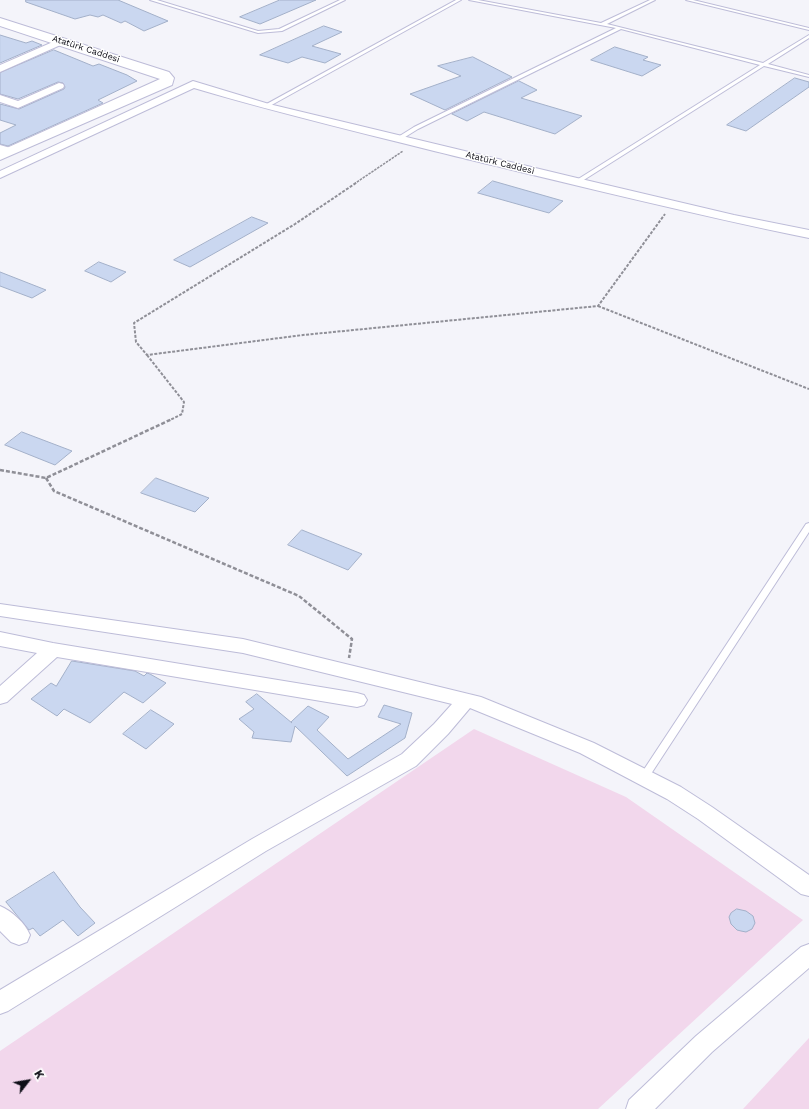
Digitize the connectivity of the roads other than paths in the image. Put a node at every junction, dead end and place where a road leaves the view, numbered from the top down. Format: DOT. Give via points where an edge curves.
graph roads {
  1 [pos="152,0"];
  2 [pos="343,0"];
  3 [pos="459,0"];
  4 [pos="472,0"];
  5 [pos="653,0"];
  6 [pos="688,0"];
  7 [pos="1,23"];
  8 [pos="603,24"];
  9 [pos="620,28"];
  10 [pos="809,29"];
  11 [pos="809,36"];
  12 [pos="62,41"];
  13 [pos="763,64"];
  14 [pos="0,69"];
  15 [pos="809,76"];
  16 [pos="59,86"];
  17 [pos="0,98"];
  18 [pos="266,106"];
  19 [pos="400,138"];
  20 [pos="3,151"];
  21 [pos="0,174"];
  22 [pos="577,182"];
  23 [pos="809,234"];
  24 [pos="809,526"];
  25 [pos="0,610"];
  26 [pos="0,639"];
  27 [pos="53,650"];
  28 [pos="0,697"];
  29 [pos="357,700"];
  30 [pos="466,700"];
  31 [pos="644,777"];
  32 [pos="809,887"];
  33 [pos="0,916"];
  34 [pos="19,935"];
  35 [pos="809,954"];
  36 [pos="0,1003"];
  37 [pos="638,1109"];
  1 -- 2 [label="lane" via="258,32 280,30"];
  3 -- 18 [label="lane"];
  4 -- 8 [label="lane"];
  5 -- 8 [label="lane"];
  6 -- 10 [label="lane"];
  7 -- 12 [label="main road, Atatürk Caddesi"];
  8 -- 9 [label="lane"];
  9 -- 13 [label="lane"];
  9 -- 19 [label="lane"];
  11 -- 13 [label="lane"];
  12 -- 14 [label="street"];
  12 -- 20 [label="main road, Atatürk Caddesi" via="164,75 167,82"];
  13 -- 15 [label="lane"];
  13 -- 22 [label="lane"];
  16 -- 17 [label="street" via="18,105"];
  18 -- 19 [label="street, Atatürk Caddesi"];
  18 -- 21 [label="street, Atatürk Caddesi" via="192,84"];
  19 -- 22 [label="street, Atatürk Caddesi"];
  22 -- 23 [label="street, Atatürk Caddesi"];
  24 -- 31 [label="lane"];
  25 -- 30 [label="street" via="243,646"];
  26 -- 27 [label="street"];
  27 -- 28 [label="street"];
  27 -- 29 [label="street"];
  30 -- 31 [label="street" via="588,748"];
  30 -- 36 [label="street" via="409,760 259,844"];
  31 -- 32 [label="street" via="705,813"];
  33 -- 34 [label="street"];
  35 -- 37 [label="street" via="704,1044"];
}
